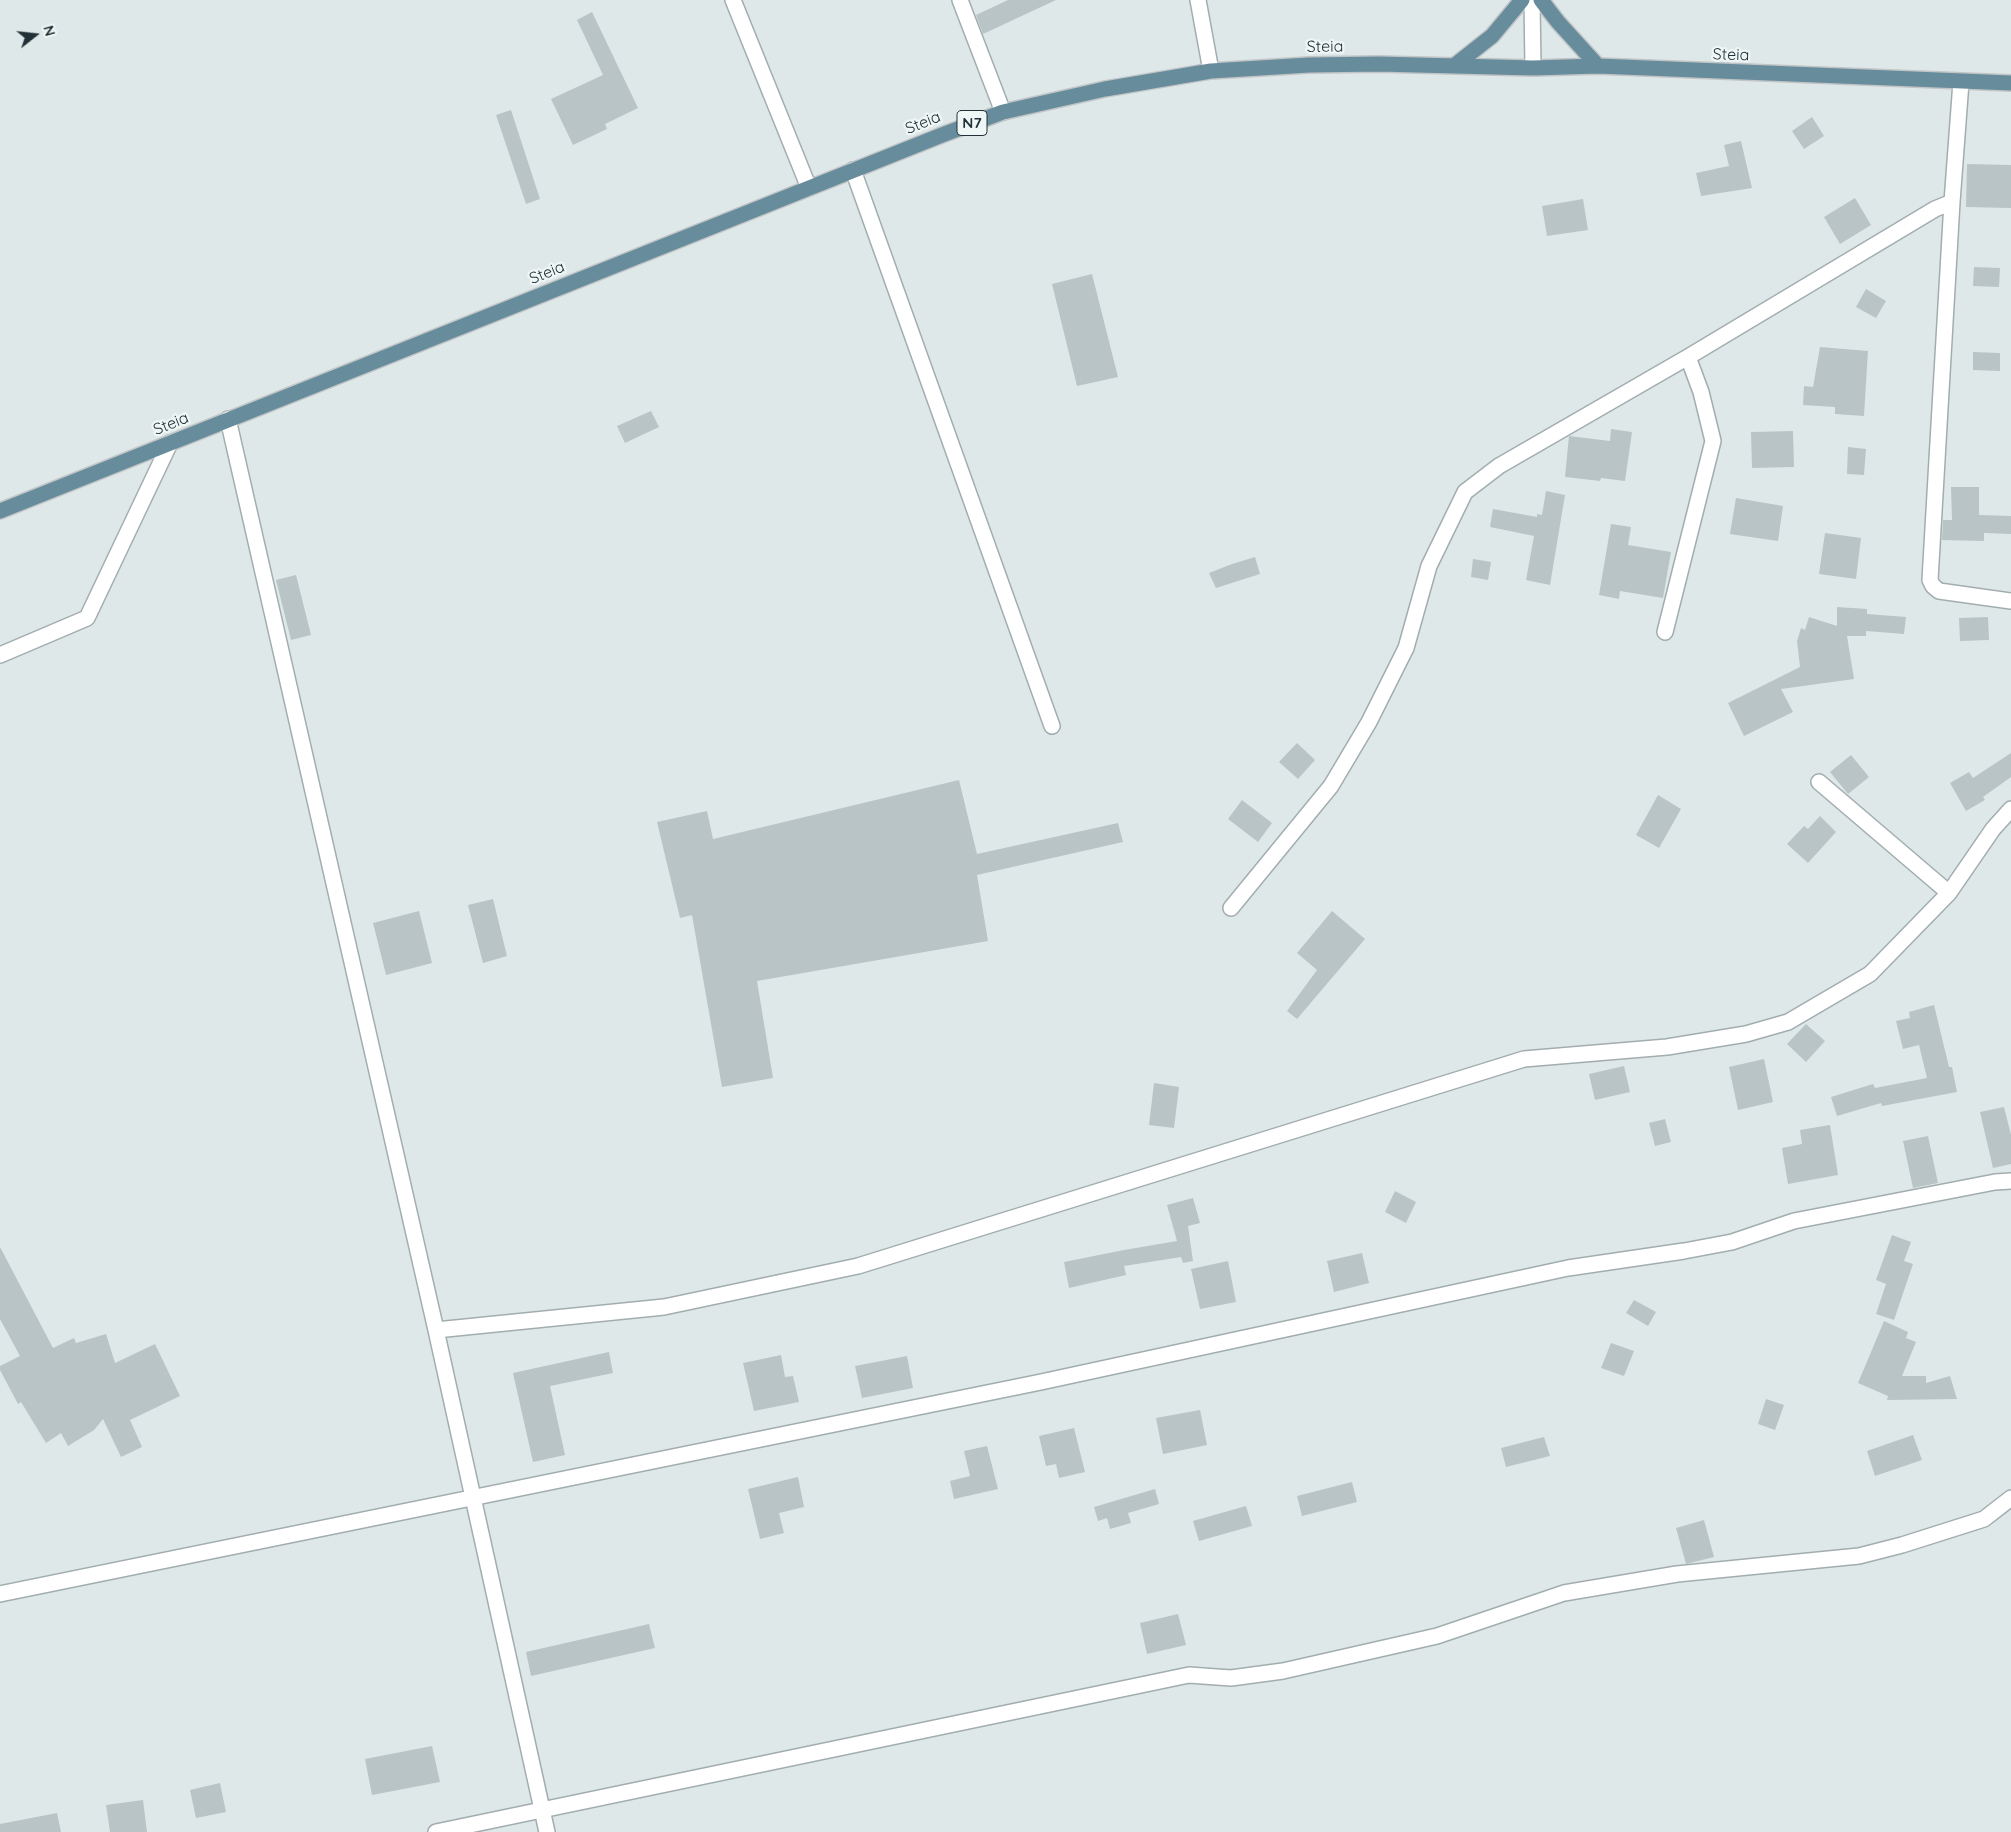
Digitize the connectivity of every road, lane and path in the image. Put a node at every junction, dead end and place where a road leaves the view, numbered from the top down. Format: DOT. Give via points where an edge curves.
graph roads {
  1 [pos="732,0"];
  2 [pos="960,0"];
  3 [pos="1198,0"];
  4 [pos="1522,0"];
  5 [pos="1532,0"];
  6 [pos="1541,0"];
  7 [pos="1454,66"];
  8 [pos="1598,66"];
  9 [pos="1533,68"];
  10 [pos="1211,71"];
  11 [pos="1961,82"];
  12 [pos="2011,83"];
  13 [pos="1003,112"];
  14 [pos="853,170"];
  15 [pos="808,188"];
  16 [pos="1952,202"];
  17 [pos="1688,357"];
  18 [pos="228,419"];
  19 [pos="170,443"];
  20 [pos="0,511"];
  21 [pos="2011,601"];
  22 [pos="1665,632"];
  23 [pos="0,655"];
  24 [pos="1052,726"];
  25 [pos="1819,782"];
  26 [pos="2011,809"];
  27 [pos="1949,893"];
  28 [pos="1231,908"];
  29 [pos="2011,1181"];
  30 [pos="436,1330"];
  31 [pos="472,1498"];
  32 [pos="2011,1498"];
  33 [pos="0,1594"];
  34 [pos="543,1809"];
  35 [pos="436,1832"];
  36 [pos="547,1832"];
  1 -- 15 [label="street"];
  2 -- 13 [label="street"];
  3 -- 10 [label="street"];
  4 -- 7 [label="main road" via="1492,36"];
  5 -- 9 [label="street"];
  6 -- 8 [label="main road"];
  7 -- 9 [label="main road, Steia / N7"];
  7 -- 10 [label="main road, Steia / N7" via="1309,64"];
  8 -- 9 [label="main road, Steia / N7"];
  8 -- 11 [label="main road, Steia / N7"];
  10 -- 13 [label="main road, Steia / N7" via="1105,88"];
  11 -- 12 [label="main road, Steia / N7"];
  11 -- 16 [label="street"];
  13 -- 14 [label="main road, Steia / N7"];
  14 -- 15 [label="main road, Steia / N7"];
  14 -- 24 [label="street"];
  15 -- 18 [label="main road, Steia / N7"];
  16 -- 17 [label="street" via="1935,209"];
  16 -- 21 [label="street" via="1930,580 1939,591"];
  17 -- 22 [label="street" via="1713,441"];
  17 -- 28 [label="street" via="1499,466 1465,492 1429,566 1406,648 1369,722 1331,786"];
  18 -- 19 [label="main road, Steia / N7"];
  18 -- 30 [label="street"];
  19 -- 20 [label="main road, Steia / N7"];
  19 -- 23 [label="street" via="88,618"];
  25 -- 27 [label="street"];
  26 -- 27 [label="street" via="1993,829"];
  27 -- 30 [label="street" via="1870,974 1788,1022 1746,1034 1667,1046 1524,1059 858,1266 664,1307"];
  29 -- 31 [label="street" via="1794,1221 1732,1242 1568,1268 1041,1382"];
  30 -- 31 [label="street"];
  31 -- 33 [label="street"];
  31 -- 34 [label="street"];
  32 -- 34 [label="street" via="1984,1518 1859,1556 1677,1574 1564,1593 1437,1636 1283,1671 1231,1678 1188,1674"];
  34 -- 35 [label="street"];
  34 -- 36 [label="street"];
}
